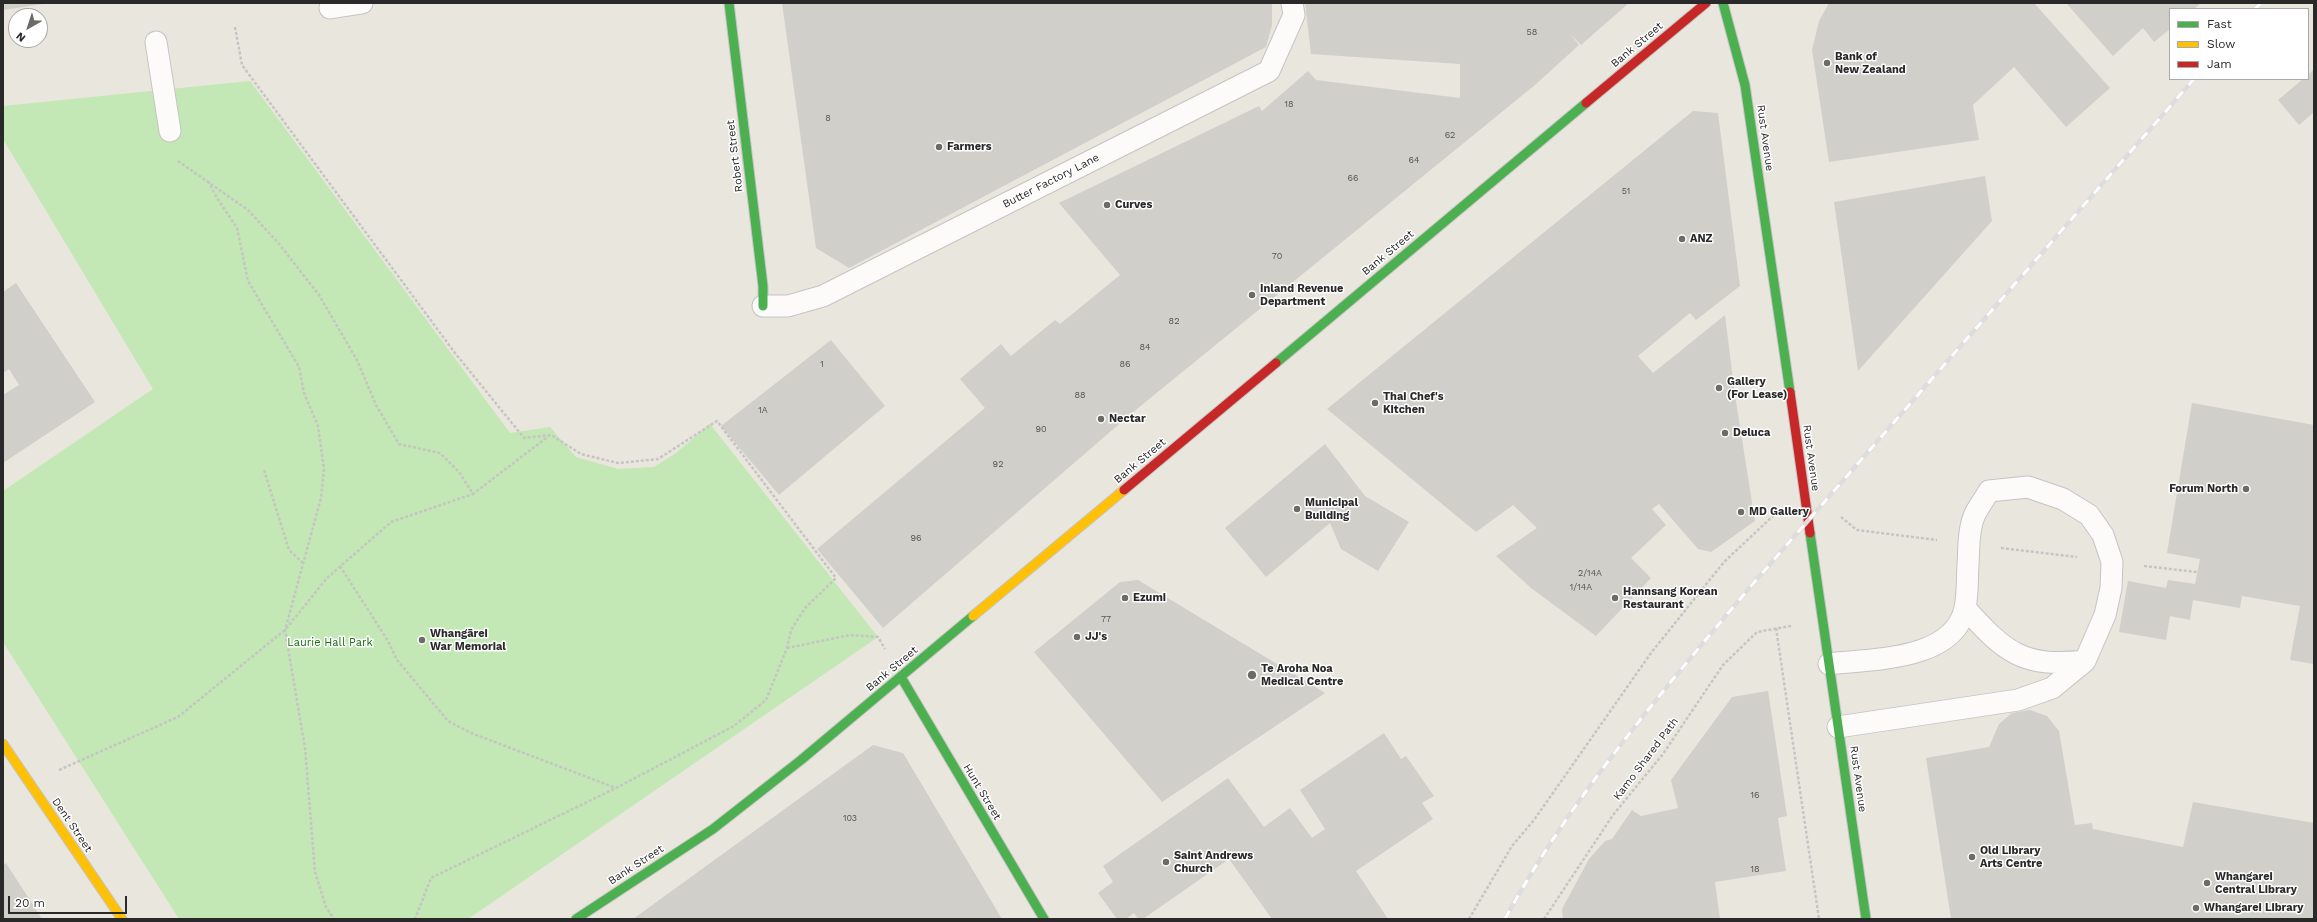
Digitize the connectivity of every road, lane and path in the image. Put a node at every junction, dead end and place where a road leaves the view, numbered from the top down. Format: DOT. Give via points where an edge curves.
graph roads {
  1 [pos="362,3"];
  2 [pos="729,3"];
  3 [pos="1292,3"];
  4 [pos="1706,3"];
  5 [pos="1723,3"];
  6 [pos="330,6"];
  7 [pos="235,27"];
  8 [pos="156,42"];
  9 [pos="170,131"];
  10 [pos="763,306"];
  11 [pos="551,435"];
  12 [pos="264,470"];
  13 [pos="1803,486"];
  14 [pos="473,494"];
  15 [pos="303,563"];
  16 [pos="340,566"];
  17 [pos="1965,608"];
  18 [pos="1788,626"];
  19 [pos="1776,628"];
  20 [pos="285,630"];
  21 [pos="787,648"];
  22 [pos="2085,661"];
  23 [pos="1829,664"];
  24 [pos="901,677"];
  25 [pos="1838,727"];
  26 [pos="3,744"];
  27 [pos="29,783"];
  28 [pos="616,788"];
  29 [pos="122,919"];
  30 [pos="334,919"];
  31 [pos="415,919"];
  32 [pos="576,919"];
  33 [pos="1044,919"];
  34 [pos="1469,919"];
  35 [pos="1544,919"];
  36 [pos="1819,919"];
  37 [pos="1866,919"];
  1 -- 6 [label="lane"];
  2 -- 10 [label="main road, Robert Street" via="763,286"];
  3 -- 10 [label="lane, Butter Factory Lane" via="1294,15 1269,71 823,296 788,306"];
  4 -- 24 [label="main road, Bank Street"];
  5 -- 13 [label="main road, Rust Avenue" via="1745,85"];
  7 -- 11 [label="path" via="242,65 456,353 524,438"];
  8 -- 9 [label="lane"];
  11 -- 14 [label="path"];
  11 -- 21 [label="path" via="580,454 618,463 658,459 717,421 836,578 805,608 791,630"];
  12 -- 15 [label="path" via="289,550"];
  13 -- 23 [label="main road, Rust Avenue"];
  13 -- 34 [label="path" via="1724,562 1651,653 1534,820 1512,846"];
  14 -- 15 [label="path" via="459,472 440,453 399,444 376,405 357,360 319,295 280,245 248,210 208,181 237,228 248,281 299,367 304,393 318,426 324,469 322,491"];
  14 -- 16 [label="path" via="391,522"];
  15 -- 20 [label="path"];
  16 -- 20 [label="path" via="326,578"];
  16 -- 28 [label="path" via="388,641 397,660 448,721 471,733"];
  17 -- 22 [label="lane" via="1994,639 2025,658 2059,664"];
  17 -- 22 [label="lane" via="1971,532 1975,513 1989,491 2028,487 2063,499 2089,515 2103,535 2112,562 2111,588 2105,615"];
  17 -- 23 [label="lane" via="1954,630 1937,645 1912,654"];
  18 -- 19 [label="path, Kamo Shared Path"];
  19 -- 35 [label="path, Kamo Shared Path" via="1757,632 1723,665 1663,754 1613,815"];
  19 -- 36 [label="path"];
  20 -- 27 [label="path" via="178,717"];
  20 -- 30 [label="path" via="305,748 316,872 326,907"];
  21 -- 24 [label="path" via="850,635 878,637"];
  21 -- 28 [label="path" via="766,700 734,726"];
  22 -- 25 [label="lane" via="2052,688 2018,700"];
  23 -- 25 [label="main road, Rust Avenue"];
  24 -- 32 [label="main road, Bank Street" via="713,829"];
  24 -- 33 [label="main road, Hunt Street"];
  25 -- 37 [label="main road, Rust Avenue"];
  26 -- 27 [label="main road, Dent Street"];
  27 -- 29 [label="main road, Dent Street"];
  28 -- 31 [label="path" via="431,878"];
}
